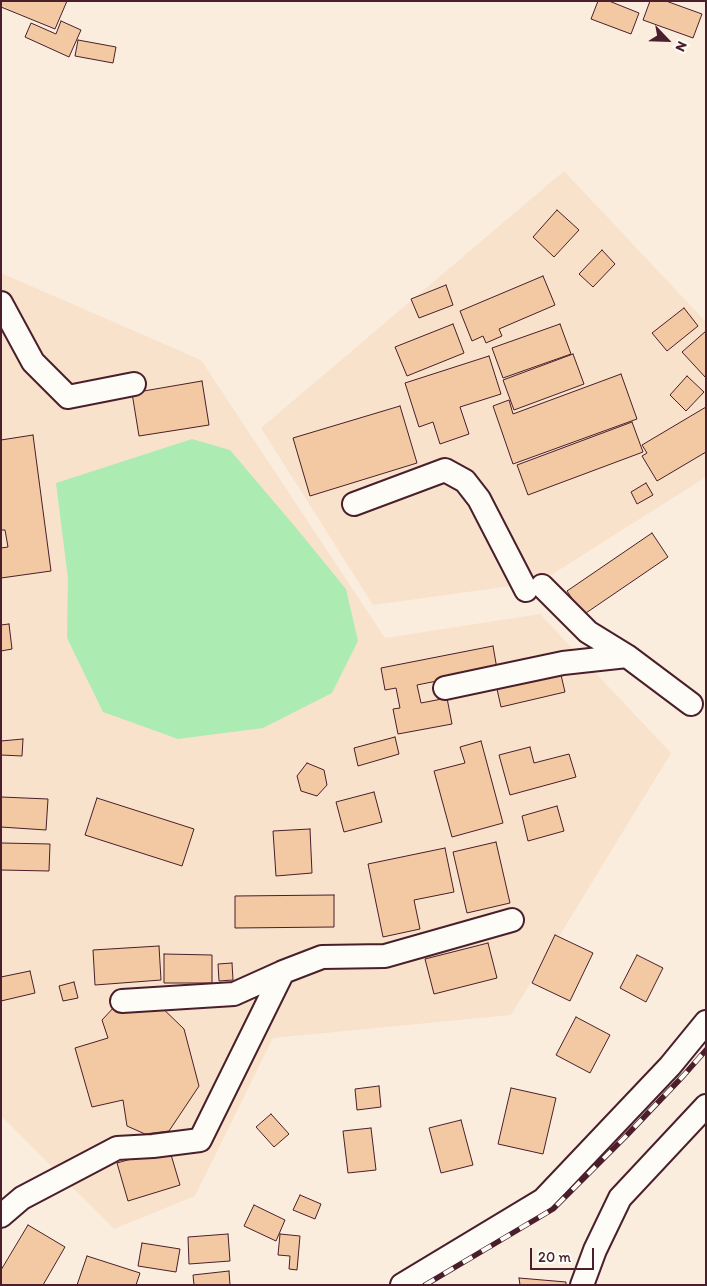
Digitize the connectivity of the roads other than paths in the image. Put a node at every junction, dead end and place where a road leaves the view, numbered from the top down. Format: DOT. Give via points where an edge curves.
graph roads {
  1 [pos="1,303"];
  2 [pos="134,384"];
  3 [pos="354,504"];
  4 [pos="627,656"];
  5 [pos="445,688"];
  6 [pos="691,704"];
  7 [pos="512,920"];
  8 [pos="283,972"];
  9 [pos="122,1001"];
  10 [pos="706,1022"];
  11 [pos="706,1106"];
  12 [pos="1,1216"];
  13 [pos="402,1285"];
  14 [pos="582,1285"];
  1 -- 2 [label="street" via="33,362 68,397"];
  3 -- 4 [label="street" via="445,470 465,481 534,588 588,632"];
  4 -- 5 [label="street" via="563,663"];
  4 -- 6 [label="street"];
  7 -- 8 [label="street" via="385,956 322,957"];
  8 -- 9 [label="street" via="234,994"];
  8 -- 12 [label="street" via="200,1140 117,1148 22,1198"];
  10 -- 13 [label="street" via="670,1066 543,1200"];
  11 -- 14 [label="street" via="620,1198"];
}
